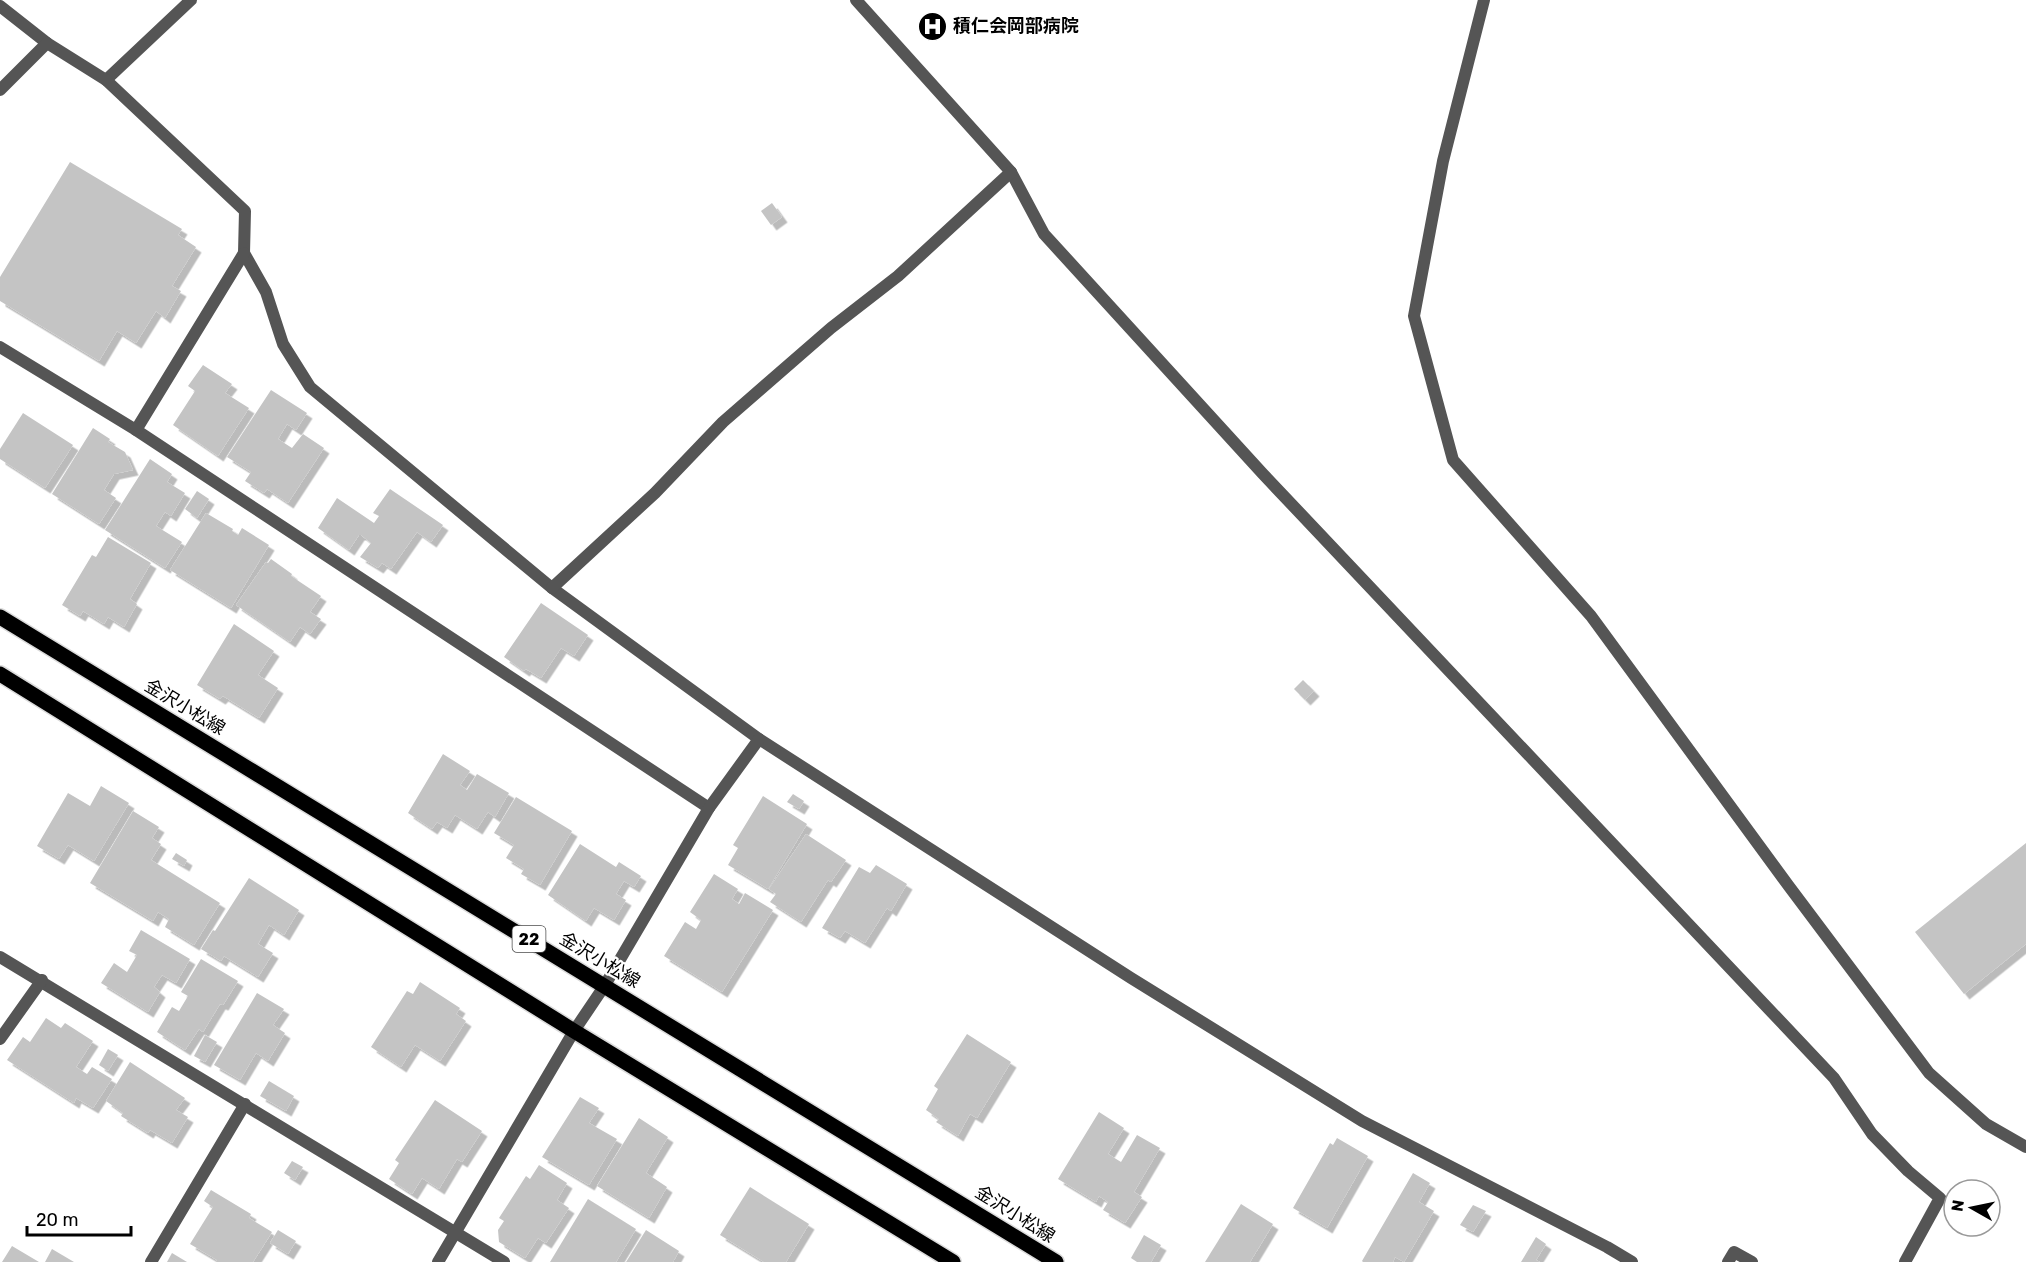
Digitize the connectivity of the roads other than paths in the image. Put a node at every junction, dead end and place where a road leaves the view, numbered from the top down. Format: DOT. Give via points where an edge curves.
graph roads {
  1 [pos="190,0"];
  2 [pos="856,0"];
  3 [pos="1484,0"];
  4 [pos="0,6"];
  5 [pos="47,43"];
  6 [pos="106,80"];
  7 [pos="3,82"];
  8 [pos="1011,172"];
  9 [pos="244,253"];
  10 [pos="0,347"];
  11 [pos="136,430"];
  12 [pos="552,588"];
  13 [pos="0,617"];
  14 [pos="0,674"];
  15 [pos="759,739"];
  16 [pos="709,808"];
  17 [pos="0,957"];
  18 [pos="42,980"];
  19 [pos="605,985"];
  20 [pos="574,1031"];
  21 [pos="0,1039"];
  22 [pos="245,1104"];
  23 [pos="2026,1147"];
  24 [pos="456,1232"];
  25 [pos="151,1262"];
  26 [pos="438,1262"];
  27 [pos="504,1262"];
  28 [pos="953,1262"];
  29 [pos="1056,1262"];
  30 [pos="1632,1262"];
  31 [pos="1728,1262"];
  32 [pos="1752,1262"];
  33 [pos="1905,1262"];
  1 -- 6 [label="street"];
  2 -- 8 [label="street"];
  3 -- 23 [label="street" via="1443,161 1414,315 1453,460 1591,616 1929,1073 1986,1124"];
  4 -- 5 [label="street"];
  5 -- 6 [label="street"];
  5 -- 7 [label="street"];
  6 -- 9 [label="street" via="245,211"];
  8 -- 12 [label="street" via="898,276 723,422 655,493"];
  8 -- 33 [label="street" via="1044,234 1271,483 1834,1078 1872,1134 1940,1198"];
  9 -- 11 [label="street"];
  9 -- 12 [label="street" via="266,292 283,344 310,387"];
  10 -- 11 [label="street"];
  11 -- 16 [label="street"];
  12 -- 15 [label="street"];
  13 -- 19 [label="main road, 金沢小松線 / 22"];
  14 -- 20 [label="main road"];
  15 -- 16 [label="street"];
  15 -- 30 [label="street" via="1362,1121"];
  16 -- 19 [label="street"];
  17 -- 18 [label="street"];
  18 -- 21 [label="street"];
  18 -- 22 [label="street"];
  19 -- 20 [label="street"];
  19 -- 29 [label="main road, 金沢小松線 / 22"];
  20 -- 24 [label="street"];
  20 -- 28 [label="main road"];
  22 -- 24 [label="street"];
  22 -- 25 [label="street"];
  24 -- 26 [label="street"];
  24 -- 27 [label="street"];
  31 -- 32 [label="street" via="1734,1252"];
}
